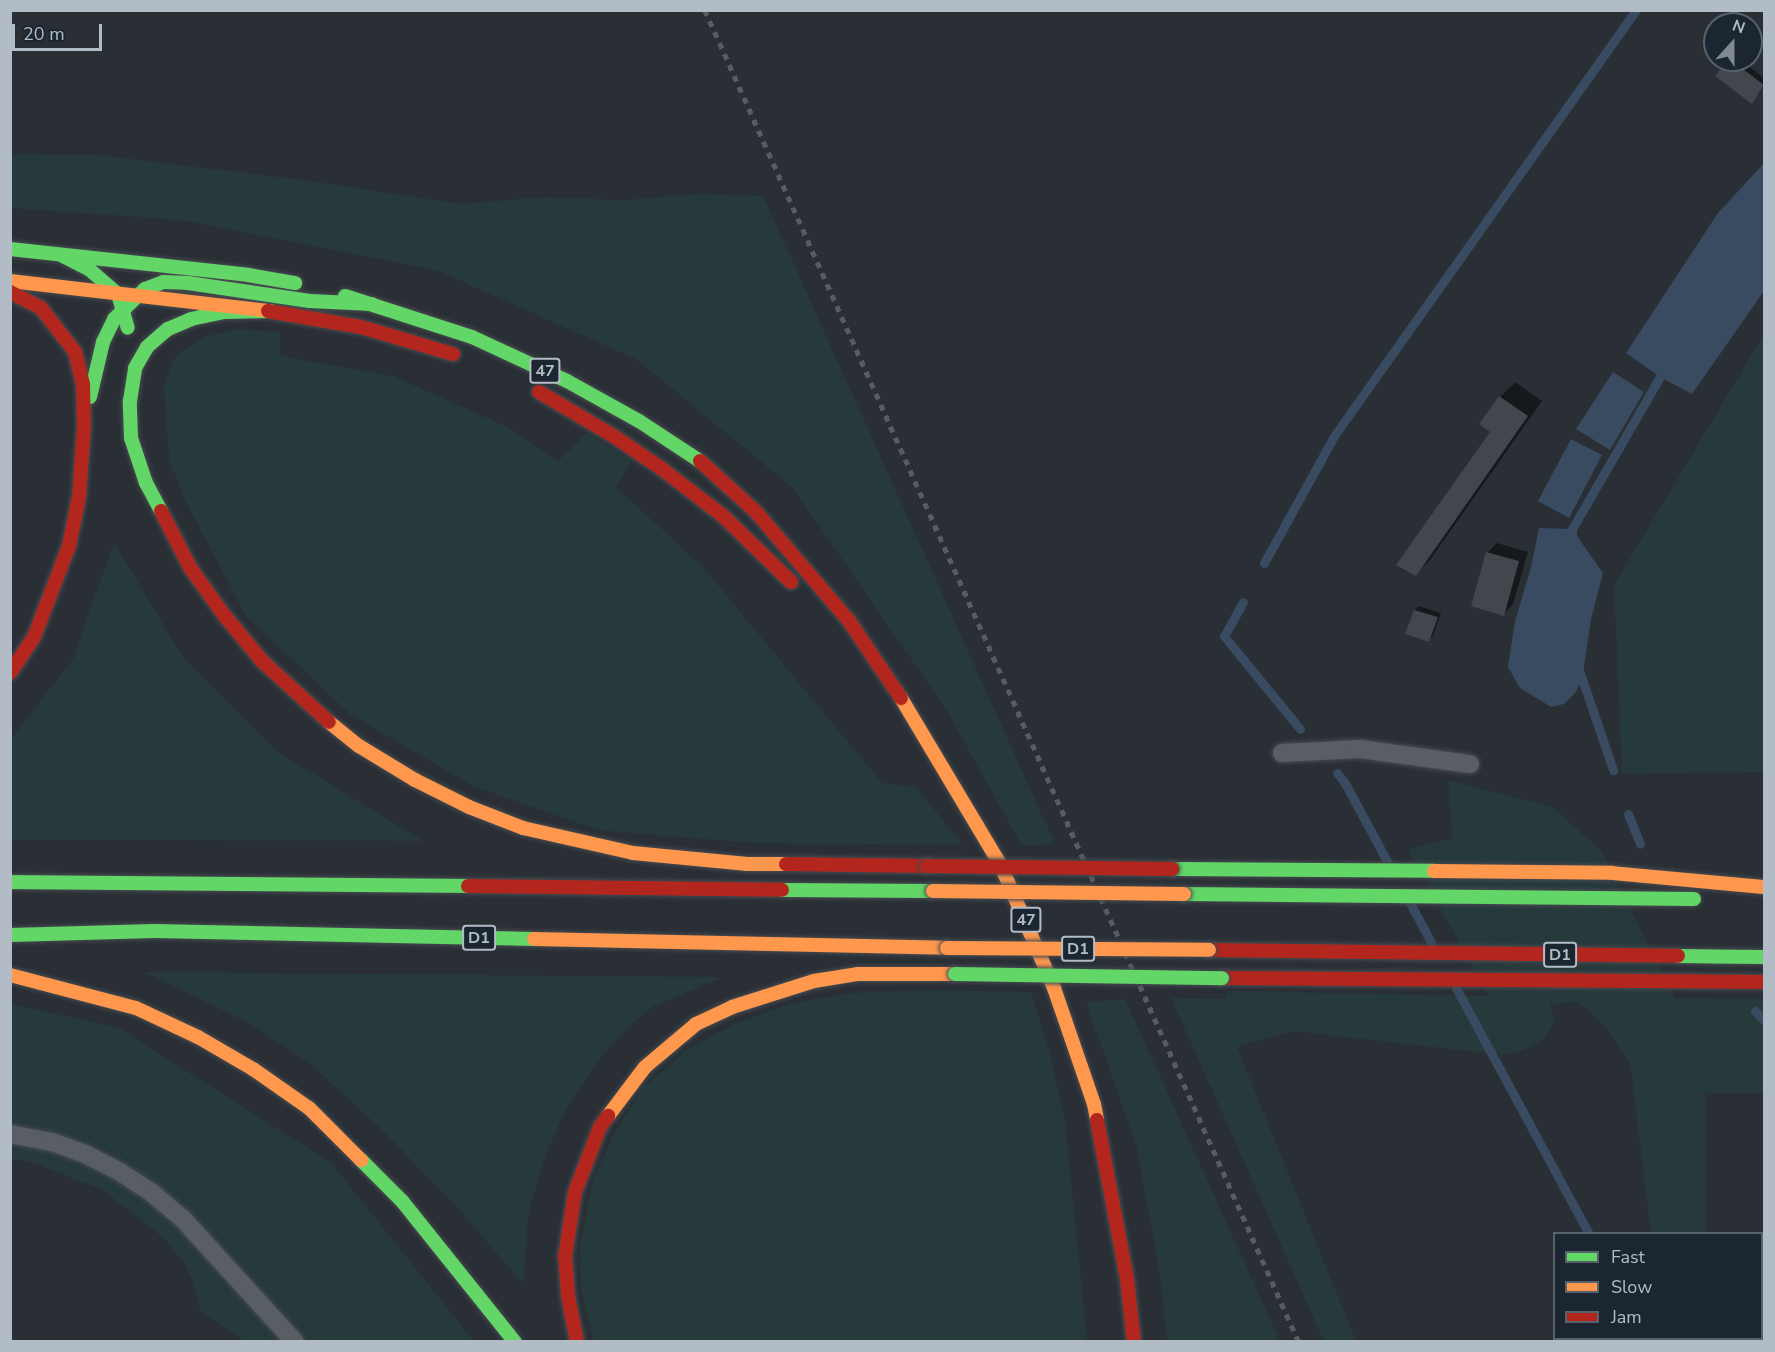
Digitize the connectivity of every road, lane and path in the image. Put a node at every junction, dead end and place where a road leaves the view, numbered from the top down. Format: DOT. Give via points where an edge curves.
graph roads {
  1 [pos="10,249"];
  2 [pos="61,255"];
  3 [pos="10,281"];
  4 [pos="10,292"];
  5 [pos="118,294"];
  6 [pos="136,296"];
  7 [pos="372,304"];
  8 [pos="124,308"];
  9 [pos="271,311"];
  10 [pos="470,361"];
  11 [pos="523,384"];
  12 [pos="130,401"];
  13 [pos="84,426"];
  14 [pos="801,592"];
  15 [pos="846,641"];
  16 [pos="10,673"];
  17 [pos="905,704"];
  18 [pos="1282,753"];
  19 [pos="1470,764"];
  20 [pos="10,882"];
  21 [pos="1764,887"];
  22 [pos="1706,899"];
  23 [pos="1741,900"];
  24 [pos="1764,900"];
  25 [pos="10,935"];
  26 [pos="1764,957"];
  27 [pos="10,975"];
  28 [pos="1764,982"];
  29 [pos="10,1134"];
  30 [pos="295,1341"];
  31 [pos="515,1341"];
  32 [pos="577,1341"];
  33 [pos="1134,1341"];
  1 -- 2 [label="main road, 47"];
  2 -- 5 [label="main road" via="90,270"];
  2 -- 7 [label="main road, 47" via="248,275 311,286"];
  3 -- 5 [label="main road"];
  4 -- 13 [label="main road" via="41,308 75,352 83,385"];
  5 -- 6 [label="main road"];
  5 -- 8 [label="main road"];
  6 -- 7 [label="main road" via="163,282"];
  6 -- 8 [label="main road"];
  6 -- 9 [label="main road"];
  7 -- 17 [label="main road, 47" via="472,337 567,381 705,464 756,512 816,580 870,650"];
  8 -- 12 [label="main road" via="131,356"];
  8 -- 13 [label="main road" via="103,342"];
  9 -- 10 [label="main road" via="361,327"];
  9 -- 12 [label="main road" via="223,312 168,329 147,347 135,368"];
  11 -- 14 [label="main road" via="562,404 662,469 723,516"];
  12 -- 21 [label="main road, bridge" via="131,438 146,483 191,569 263,662 359,746 415,780 523,828 633,853 747,864 1612,873"];
  13 -- 16 [label="main road" via="80,497 69,546 34,637"];
  15 -- 17 [label="main road"];
  17 -- 33 [label="main road, 47" via="1001,866 1073,1040 1094,1104 1105,1155"];
  18 -- 19 [label="lane" via="1360,749"];
  20 -- 22 [label="main road, bridge"];
  23 -- 24 [label="main road"];
  25 -- 26 [label="main road, D1, bridge" via="155,931 947,948"];
  27 -- 31 [label="main road" via="136,1008 198,1037 309,1108 402,1201"];
  28 -- 32 [label="main road, bridge" via="858,974 773,992 696,1024 645,1067 600,1127 575,1192 565,1257"];
  29 -- 30 [label="lane" via="52,1142 87,1155 152,1192 204,1241"];
}
